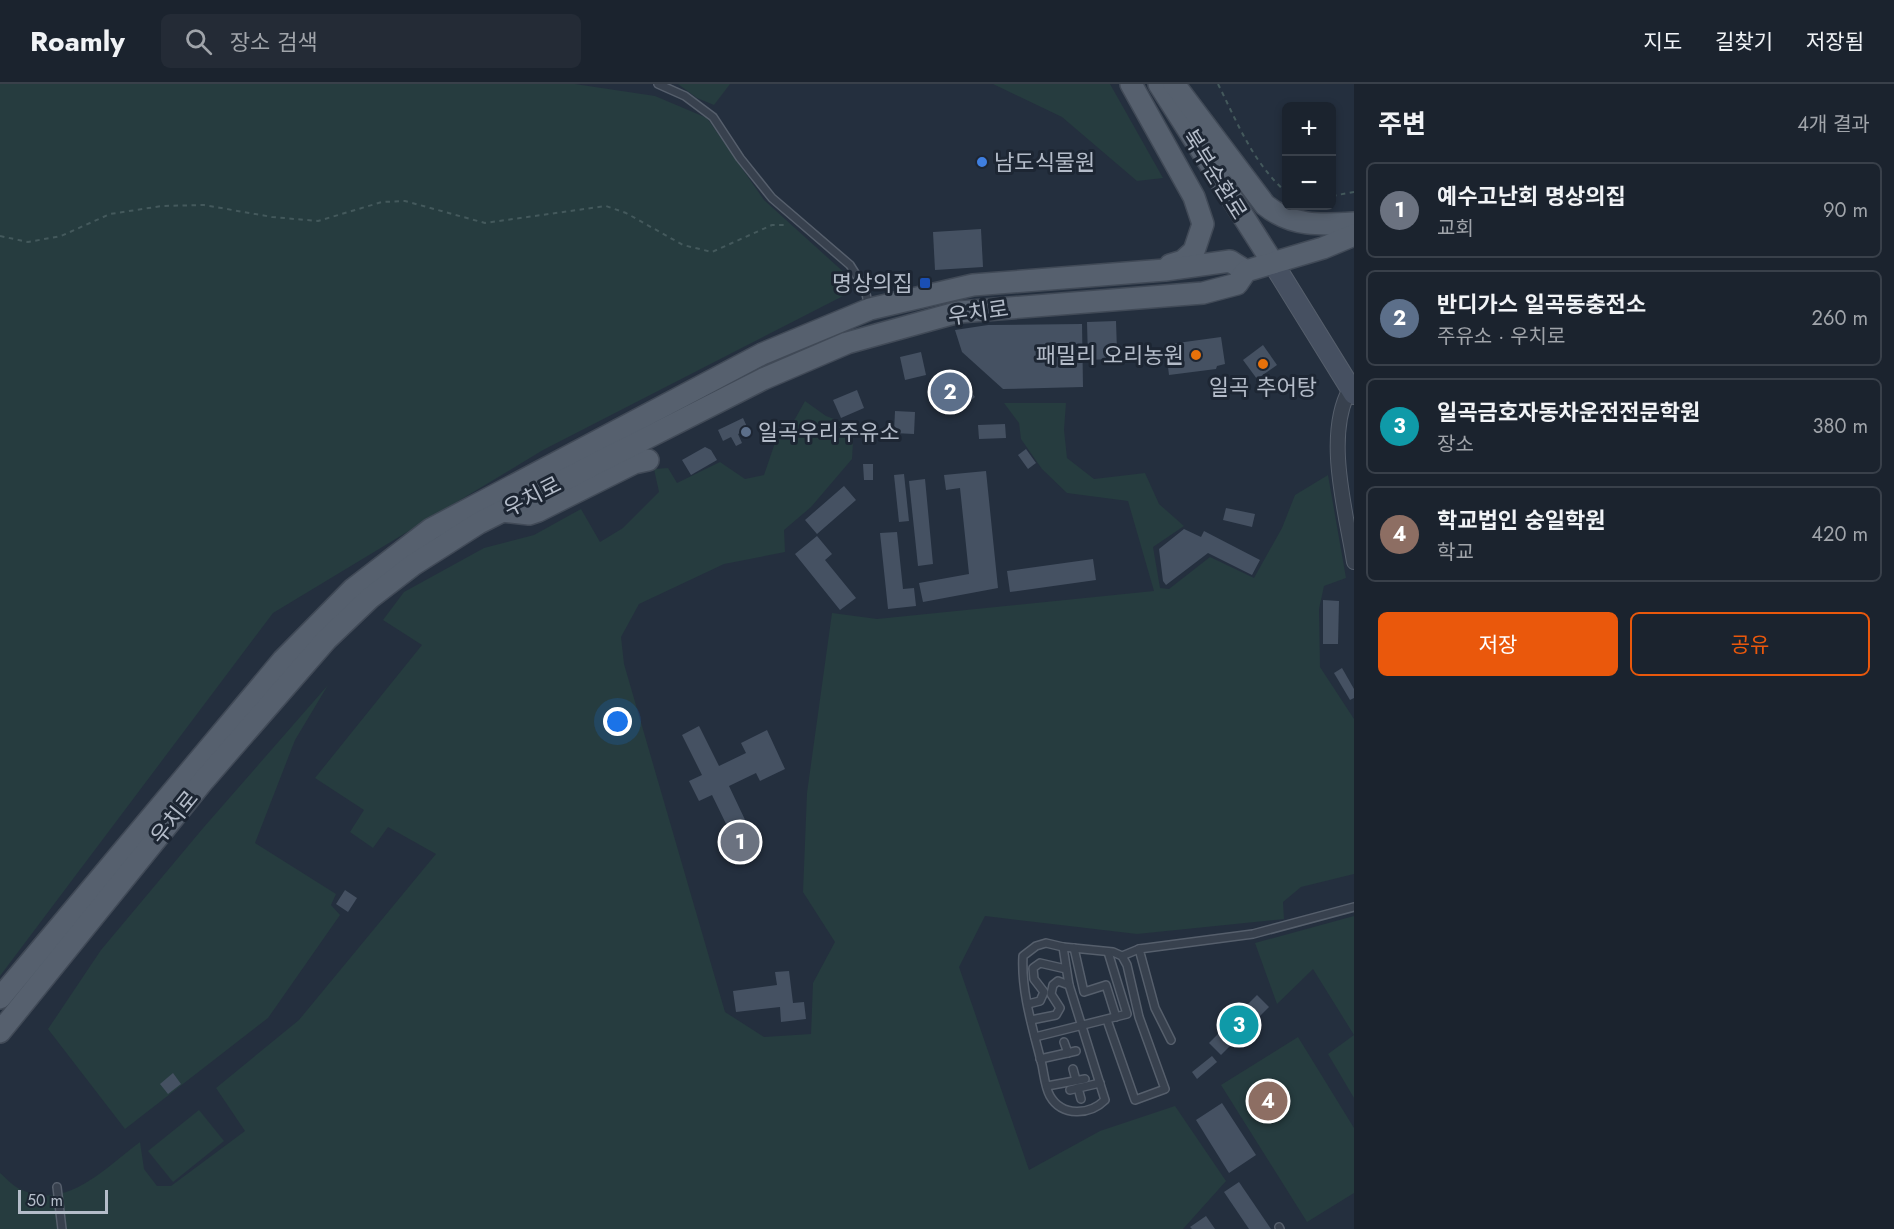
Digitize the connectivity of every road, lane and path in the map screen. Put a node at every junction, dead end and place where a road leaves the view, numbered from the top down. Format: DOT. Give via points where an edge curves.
graph roads {
  1 [pos="658,84"];
  2 [pos="1131,84"];
  3 [pos="1158,84"];
  4 [pos="1174,84"];
  5 [pos="1218,84"];
  6 [pos="1282,188"];
  7 [pos="1354,192"];
  8 [pos="1336,195"];
  9 [pos="1354,223"];
  10 [pos="804,225"];
  11 [pos="1354,235"];
  12 [pos="0,236"];
  13 [pos="1273,263"];
  14 [pos="1165,270"];
  15 [pos="1245,271"];
  16 [pos="870,309"];
  17 [pos="1352,392"];
  18 [pos="648,460"];
  19 [pos="502,511"];
  20 [pos="1354,562"];
  21 [pos="1354,907"];
  22 [pos="1063,947"];
  23 [pos="1074,948"];
  24 [pos="1139,950"];
  25 [pos="1108,952"];
  26 [pos="1122,956"];
  27 [pos="1066,969"];
  28 [pos="24,970"];
  29 [pos="1069,985"];
  30 [pos="0,998"];
  31 [pos="1028,1004"];
  32 [pos="1116,1017"];
  33 [pos="1031,1020"];
  34 [pos="1107,1020"];
  35 [pos="6,1025"];
  36 [pos="1081,1027"];
  37 [pos="1035,1037"];
  38 [pos="1171,1040"];
  39 [pos="1064,1042"];
  40 [pos="1076,1051"];
  41 [pos="1068,1053"];
  42 [pos="1040,1059"];
  43 [pos="1073,1069"];
  44 [pos="1085,1079"];
  45 [pos="1100,1083"];
  46 [pos="1047,1086"];
  47 [pos="1075,1086"];
  48 [pos="1082,1099"];
  49 [pos="57,1187"];
  50 [pos="62,1229"];
  1 -- 10 [label="lane" via="686,96 714,117 772,198"];
  2 -- 14 [label="main road" via="1194,197 1203,224 1194,251"];
  3 -- 13 [label="main road, 북부순환로"];
  4 -- 9 [label="main road" via="1275,213 1302,224"];
  5 -- 6 [label="path" via="1254,155"];
  7 -- 8 [label="path"];
  10 -- 12 [label="path" via="772,225 712,252 683,245 606,206 485,223 405,201 382,202 318,221 204,205 162,206 110,214 61,236 28,242"];
  10 -- 16 [label="lane" via="850,265 865,289"];
  11 -- 13 [label="main road, 우치로"];
  13 -- 15 [label="main road, 우치로"];
  13 -- 17 [label="main road"];
  14 -- 15 [label="main road, 우치로" via="1230,261"];
  14 -- 16 [label="main road, 우치로" via="973,285"];
  15 -- 19 [label="main road, 우치로" via="1237,284 1203,293 959,312 847,343 763,379"];
  16 -- 28 [label="main road, 우치로" via="762,354 510,485 431,529 380,566 283,660"];
  17 -- 20 [label="street" via="1342,405 1338,451"];
  18 -- 19 [label="main road" via="634,463 538,511"];
  19 -- 35 [label="main road, 우치로" via="413,565 370,598 326,640 204,780"];
  21 -- 24 [label="lane" via="1253,934"];
  22 -- 23 [label="lane"];
  22 -- 27 [label="lane"];
  22 -- 31 [label="lane" via="1036,946 1023,956 1022,977"];
  23 -- 25 [label="lane"];
  23 -- 32 [label="lane" via="1084,992 1106,985"];
  24 -- 26 [label="lane"];
  24 -- 38 [label="lane" via="1155,1008"];
  25 -- 26 [label="lane"];
  25 -- 32 [label="lane" via="1127,1014"];
  26 -- 34 [label="lane" via="1165,1089 1135,1100"];
  27 -- 29 [label="lane"];
  27 -- 31 [label="lane" via="1040,963 1033,968 1034,979 1044,992 1040,1001"];
  28 -- 30 [label="main road, 우치로"];
  28 -- 35 [label="main road" via="23,985 3,1012"];
  29 -- 33 [label="lane" via="1058,981 1053,985 1051,994 1060,1008 1056,1015"];
  29 -- 36 [label="lane"];
  31 -- 33 [label="lane"];
  32 -- 34 [label="lane"];
  33 -- 37 [label="lane"];
  34 -- 36 [label="lane"];
  36 -- 37 [label="lane"];
  36 -- 45 [label="lane"];
  37 -- 42 [label="lane"];
  39 -- 41 [label="lane"];
  40 -- 41 [label="lane"];
  41 -- 42 [label="lane"];
  42 -- 46 [label="lane"];
  43 -- 47 [label="lane"];
  44 -- 47 [label="lane"];
  45 -- 46 [label="lane" via="1105,1100 1083,1113 1059,1107 1049,1096"];
  45 -- 47 [label="lane"];
  46 -- 47 [label="lane"];
  47 -- 48 [label="lane"];
  49 -- 50 [label="lane"];
}
